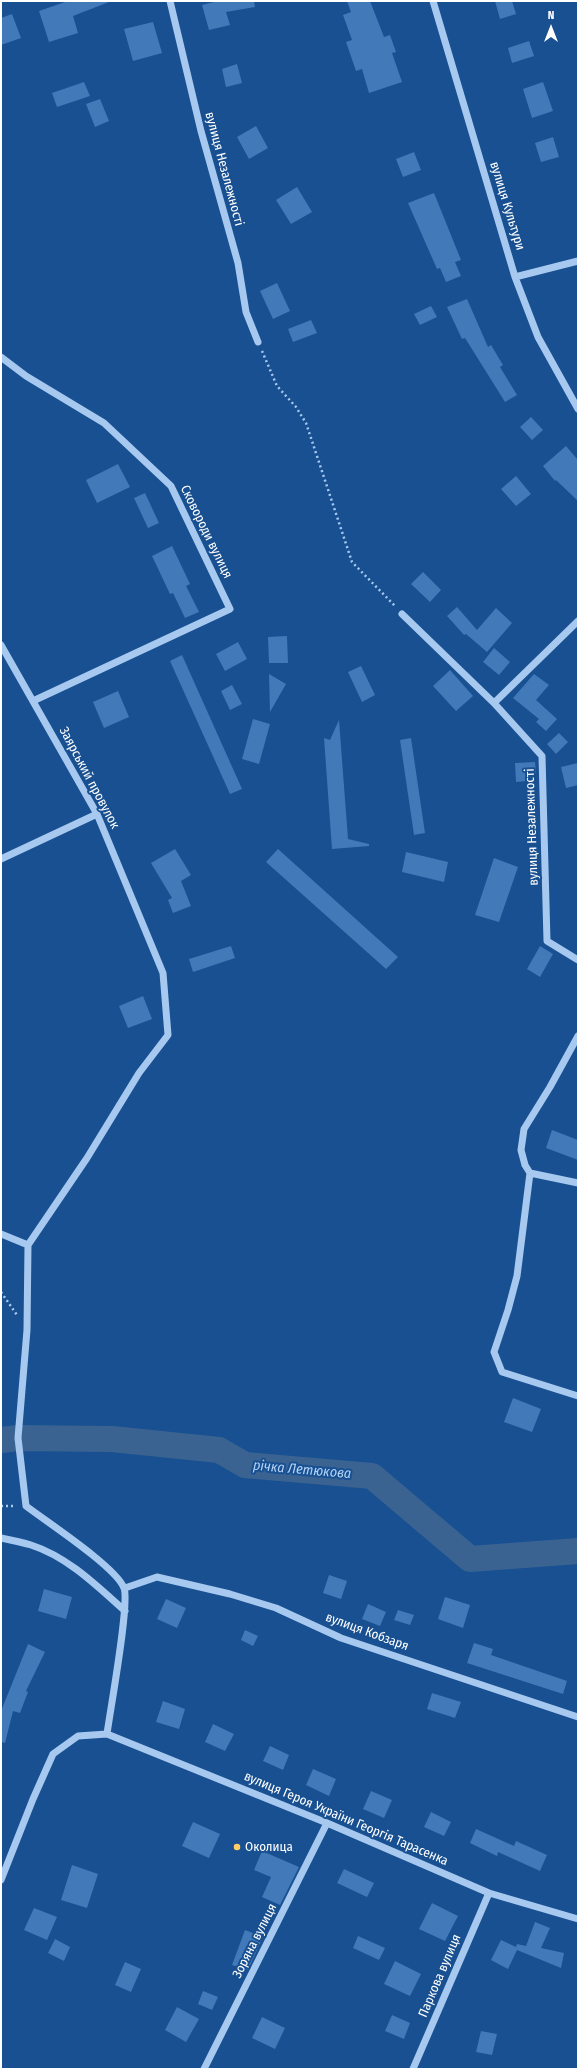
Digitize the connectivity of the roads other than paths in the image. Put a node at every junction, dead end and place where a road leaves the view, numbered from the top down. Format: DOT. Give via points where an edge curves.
graph roads {
  1 [pos="170,1"];
  2 [pos="433,1"];
  3 [pos="578,261"];
  4 [pos="515,277"];
  5 [pos="258,342"];
  6 [pos="1,357"];
  7 [pos="578,409"];
  8 [pos="402,614"];
  9 [pos="578,621"];
  10 [pos="1,645"];
  11 [pos="33,701"];
  12 [pos="494,703"];
  13 [pos="97,814"];
  14 [pos="1,860"];
  15 [pos="578,960"];
  16 [pos="578,1036"];
  17 [pos="530,1173"];
  18 [pos="578,1183"];
  19 [pos="1,1234"];
  20 [pos="28,1245"];
  21 [pos="578,1396"];
  22 [pos="1,1538"];
  23 [pos="125,1588"];
  24 [pos="125,1611"];
  25 [pos="578,1717"];
  26 [pos="107,1734"];
  27 [pos="327,1823"];
  28 [pos="1,1880"];
  29 [pos="489,1893"];
  30 [pos="578,1919"];
  31 [pos="204,2069"];
  32 [pos="413,2069"];
  1 -- 5 [label="street, вулиця Незалежності" via="196,110 238,263 246,312"];
  2 -- 4 [label="street, вулиця Культури"];
  3 -- 4 [label="street"];
  4 -- 7 [label="street, вулиця Культури" via="538,337"];
  6 -- 11 [label="street, Сковороди вулиця" via="26,376 104,424 171,486 230,609"];
  8 -- 12 [label="street, вулиця Незалежності"];
  9 -- 12 [label="street"];
  10 -- 11 [label="street, Заярський провулок"];
  11 -- 13 [label="street, Заярський провулок"];
  12 -- 15 [label="street, вулиця Незалежності" via="542,756 547,941"];
  13 -- 14 [label="street"];
  13 -- 20 [label="street, Заярський провулок" via="163,973 168,1035 140,1073"];
  16 -- 17 [label="street" via="524,1129 521,1150 524,1165"];
  17 -- 18 [label="street"];
  17 -- 21 [label="street" via="517,1276 494,1352 502,1372"];
  19 -- 20 [label="street"];
  20 -- 23 [label="street" via="27,1330 18,1438 26,1506 109,1569"];
  22 -- 24 [label="street" via="32,1545 63,1561"];
  23 -- 24 [label="street"];
  23 -- 25 [label="street, вулиця Кобзаря" via="157,1577 230,1594 276,1608 341,1638"];
  24 -- 26 [label="street"];
  26 -- 27 [label="street, вулиця Героя України Георгія Тарасенка"];
  26 -- 28 [label="street" via="78,1736 53,1754"];
  27 -- 29 [label="street, вулиця Героя України Георгія Тарасенка"];
  27 -- 31 [label="street, Зоряна вулиця"];
  29 -- 30 [label="street, вулиця Героя України Георгія Тарасенка"];
  29 -- 32 [label="street, Паркова вулиця"];
}
